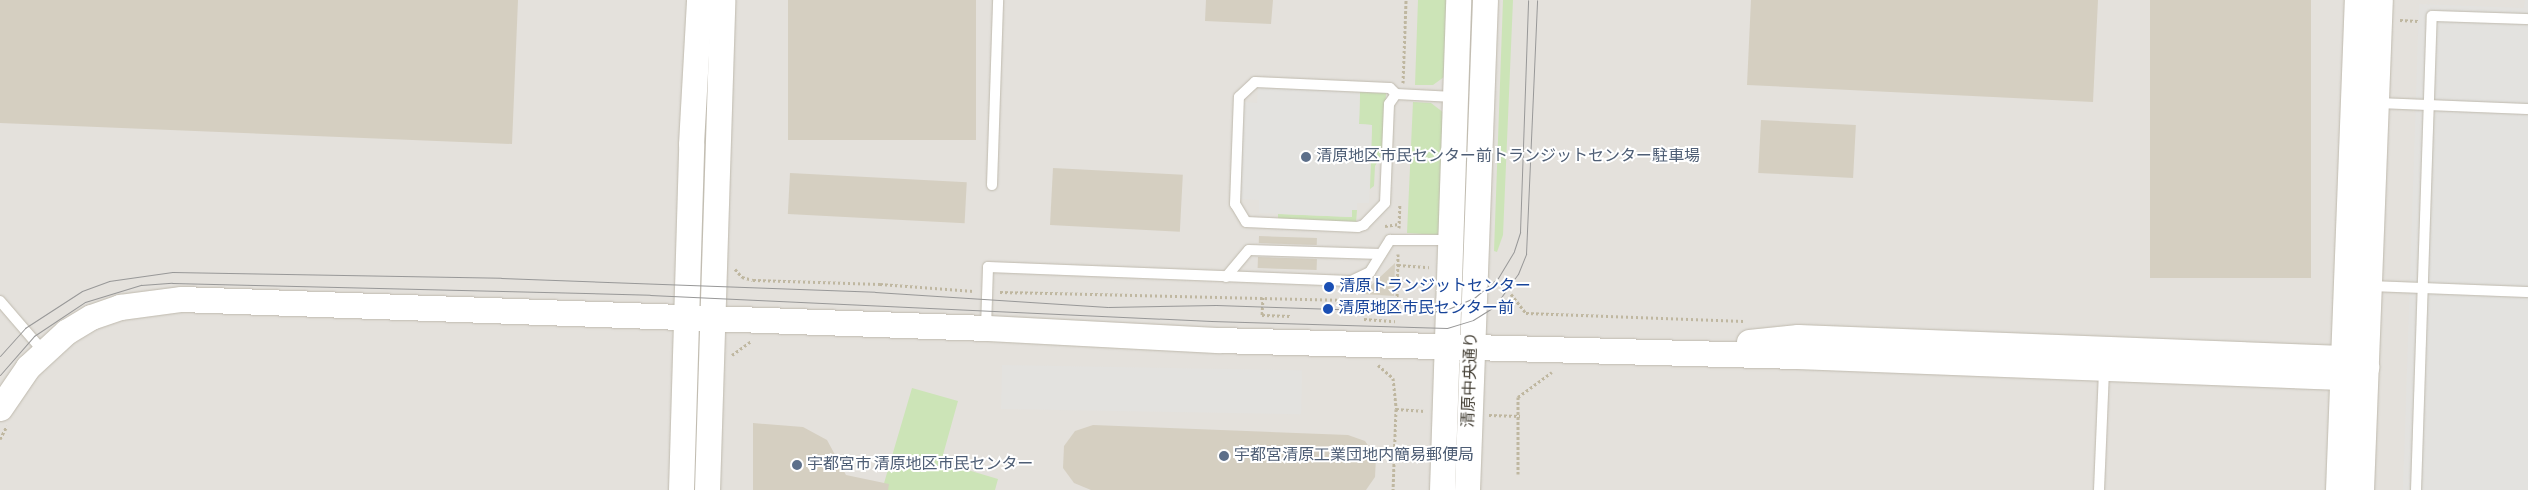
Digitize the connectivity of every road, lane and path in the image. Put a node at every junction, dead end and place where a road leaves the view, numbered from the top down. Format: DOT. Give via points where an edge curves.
graph roads {
  1 [pos="699,0"];
  2 [pos="722,0"];
  3 [pos="998,0"];
  4 [pos="1458,0"];
  5 [pos="1485,0"];
  6 [pos="2357,0"];
  7 [pos="2380,0"];
  8 [pos="2528,20"];
  9 [pos="1396,94"];
  10 [pos="1454,97"];
  11 [pos="2376,103"];
  12 [pos="2429,105"];
  13 [pos="2528,109"];
  14 [pos="992,185"];
  15 [pos="1450,240"];
  16 [pos="1381,254"];
  17 [pos="1398,265"];
  18 [pos="1437,267"];
  19 [pos="1226,277"];
  20 [pos="2369,286"];
  21 [pos="2423,288"];
  22 [pos="2528,292"];
  23 [pos="1511,294"];
  24 [pos="1263,296"];
  25 [pos="0,301"];
  26 [pos="1290,316"];
  27 [pos="686,317"];
  28 [pos="714,318"];
  29 [pos="1364,319"];
  30 [pos="1395,321"];
  31 [pos="1751,322"];
  32 [pos="986,328"];
  33 [pos="759,340"];
  34 [pos="1447,347"];
  35 [pos="1472,347"];
  36 [pos="43,351"];
  37 [pos="1645,352"];
  38 [pos="728,363"];
  39 [pos="1377,363"];
  40 [pos="2342,367"];
  41 [pos="2366,367"];
  42 [pos="2104,368"];
  43 [pos="1559,372"];
  44 [pos="1396,409"];
  45 [pos="1431,412"];
  46 [pos="6,413"];
  47 [pos="1484,415"];
  48 [pos="1520,416"];
  49 [pos="0,439"];
  50 [pos="1518,474"];
  51 [pos="681,490"];
  52 [pos="707,490"];
  53 [pos="1393,490"];
  54 [pos="1442,490"];
  55 [pos="1467,490"];
  56 [pos="2099,490"];
  57 [pos="2338,490"];
  58 [pos="2361,490"];
  59 [pos="2416,490"];
  1 -- 27 [label="street"];
  2 -- 28 [label="street"];
  3 -- 14 [label="lane"];
  4 -- 10 [label="street, 清原中央通り"];
  5 -- 35 [label="street, 清原中央通り"];
  6 -- 40 [label="street"];
  7 -- 11 [label="street"];
  8 -- 12 [label="lane" via="2432,16"];
  9 -- 9 [label="lane" via="1389,104 1385,203 1364,225 1246,222 1234,204 1239,97 1255,82 1390,88"];
  9 -- 10 [label="lane"];
  10 -- 15 [label="street, 清原中央通り"];
  11 -- 12 [label="lane"];
  11 -- 20 [label="street"];
  12 -- 13 [label="lane"];
  12 -- 21 [label="lane"];
  15 -- 16 [label="lane" via="1394,238"];
  15 -- 34 [label="street, 清原中央通り"];
  16 -- 19 [label="lane" via="1370,272 1351,281"];
  16 -- 19 [label="lane" via="1249,250"];
  17 -- 18 [label="path"];
  19 -- 32 [label="lane" via="988,267"];
  20 -- 21 [label="lane"];
  20 -- 41 [label="street"];
  21 -- 22 [label="lane"];
  21 -- 59 [label="lane"];
  23 -- 31 [label="path" via="1526,313"];
  24 -- 26 [label="path" via="1262,316"];
  25 -- 36 [label="lane"];
  27 -- 28 [label="street"];
  27 -- 36 [label="street" via="181,299 130,305 91,317"];
  27 -- 51 [label="street"];
  28 -- 32 [label="street"];
  28 -- 52 [label="street"];
  29 -- 30 [label="path"];
  32 -- 34 [label="street"];
  33 -- 38 [label="path" via="749,341 735,351"];
  34 -- 35 [label="street"];
  34 -- 54 [label="street, 清原中央通り"];
  35 -- 37 [label="street"];
  35 -- 55 [label="street, 清原中央通り"];
  36 -- 46 [label="street" via="14,384"];
  37 -- 40 [label="street" via="1798,337"];
  37 -- 42 [label="street"];
  39 -- 44 [label="path" via="1393,378"];
  40 -- 41 [label="street"];
  40 -- 42 [label="street"];
  40 -- 57 [label="street"];
  41 -- 58 [label="street"];
  42 -- 56 [label="lane"];
  43 -- 48 [label="path" via="1550,372 1518,397"];
  44 -- 45 [label="path"];
  44 -- 53 [label="path"];
  46 -- 49 [label="path"];
  47 -- 48 [label="path"];
  48 -- 50 [label="path"];
}
